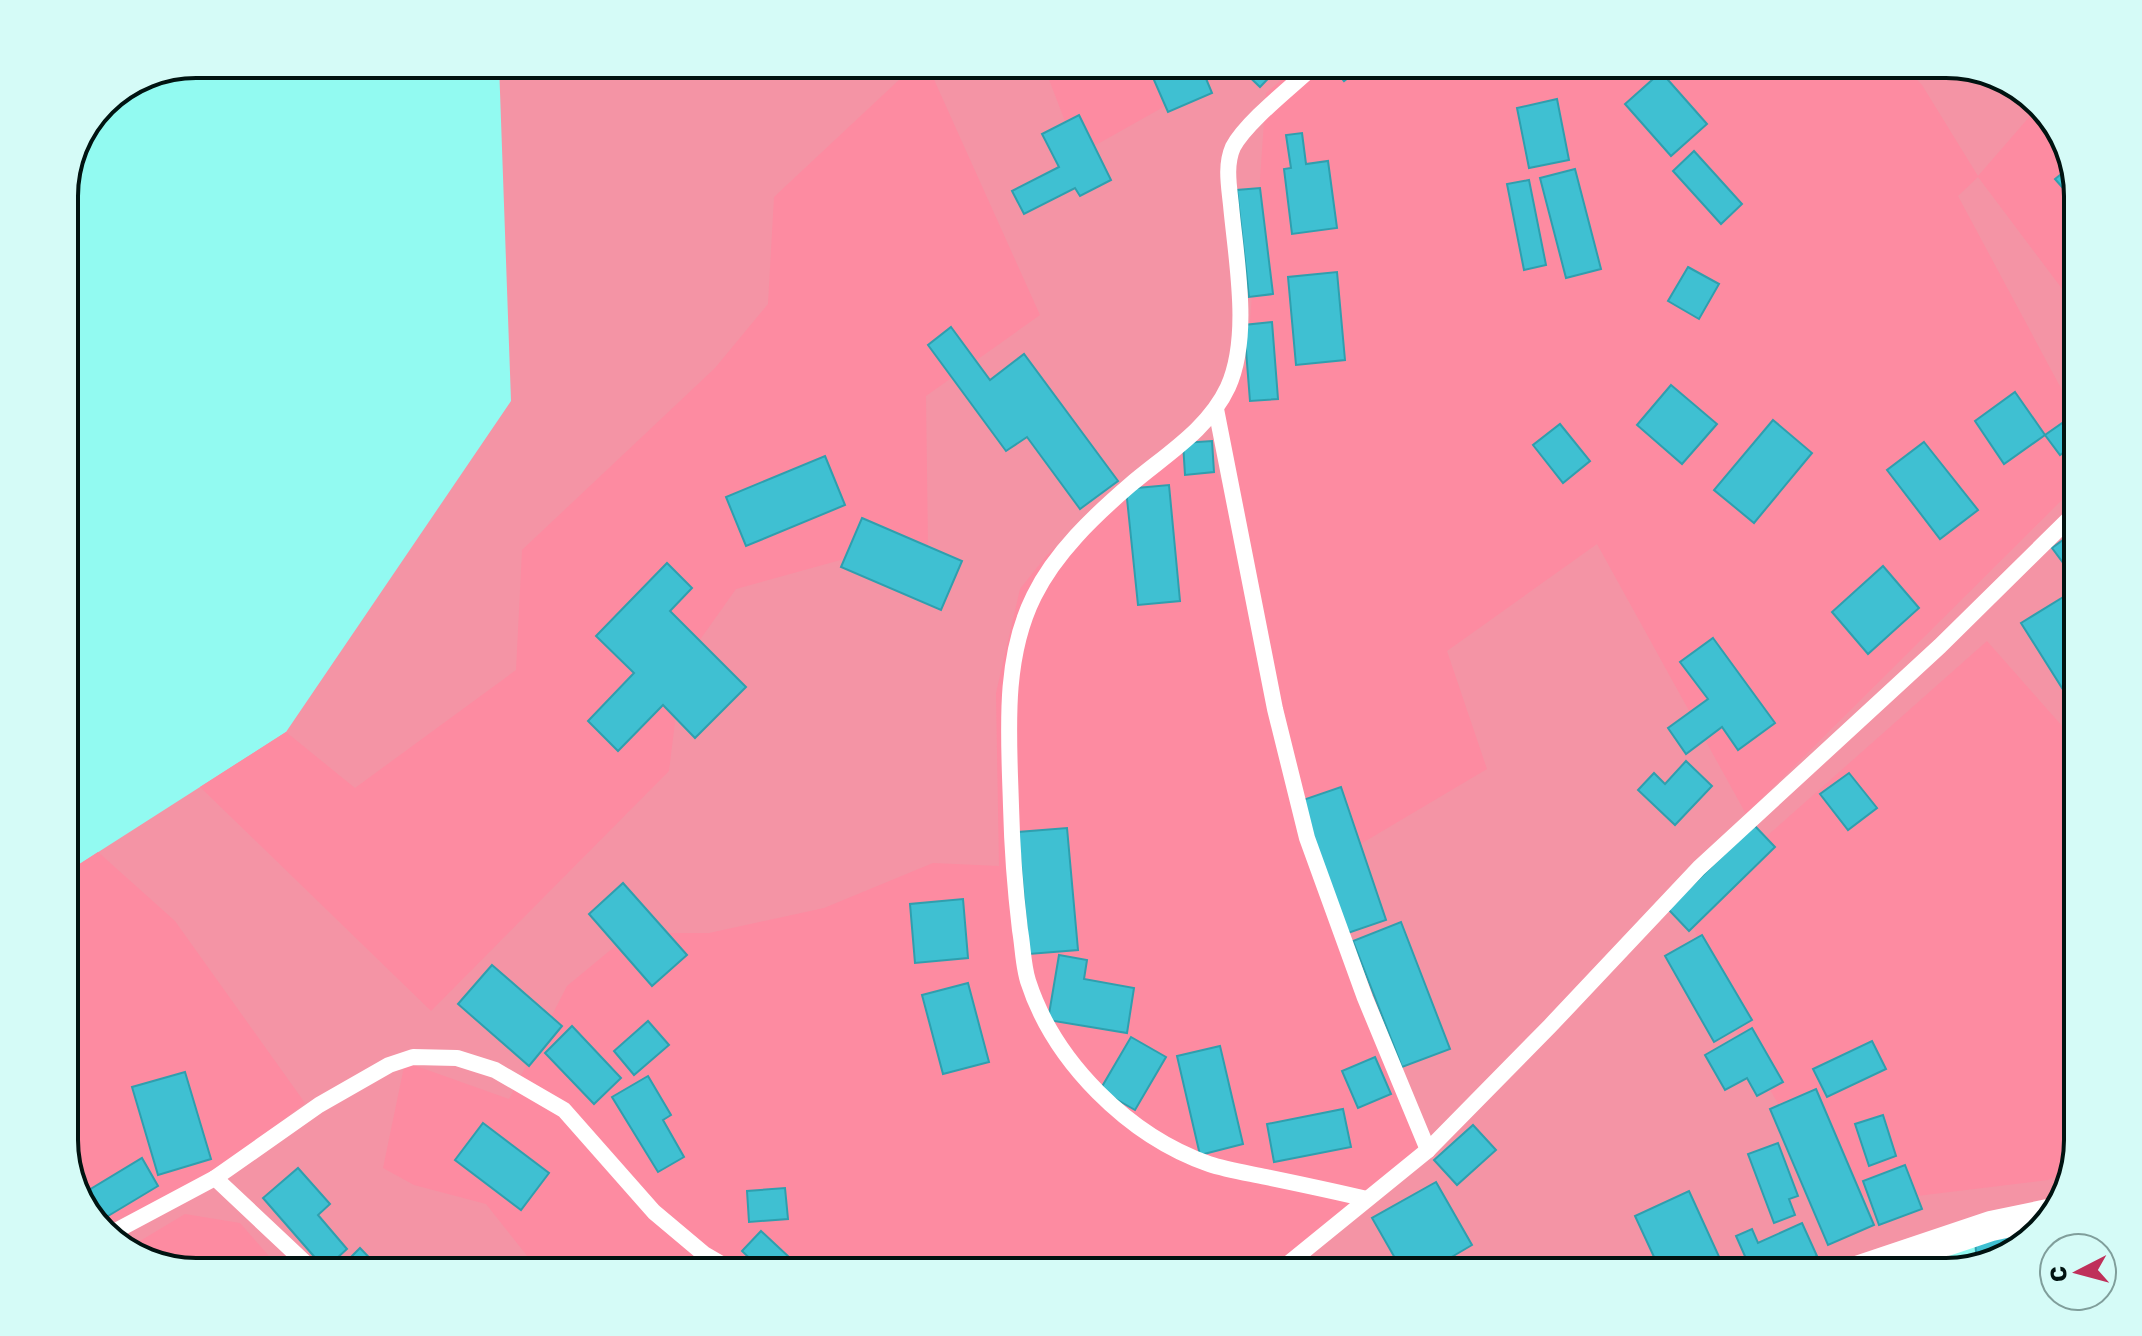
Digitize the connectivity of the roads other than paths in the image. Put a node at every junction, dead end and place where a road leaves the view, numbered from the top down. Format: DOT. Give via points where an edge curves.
graph roads {
  1 [pos="1301,78"];
  2 [pos="1216,409"];
  3 [pos="2064,524"];
  4 [pos="1428,1150"];
  5 [pos="215,1178"];
  6 [pos="1367,1199"];
  7 [pos="2035,1217"];
  8 [pos="119,1229"];
  9 [pos="300,1258"];
  10 [pos="711,1258"];
  11 [pos="1295,1258"];
  12 [pos="1896,1258"];
  1 -- 2 [label="lane" via="1240,136 1229,158 1238,356"];
  2 -- 4 [label="lane" via="1275,709 1307,838"];
  2 -- 6 [label="lane" via="1067,547 1033,598 1018,647 1009,710 1012,865 1027,977 1057,1042 1098,1092 1151,1136 1212,1165"];
  3 -- 4 [label="lane" via="1699,868"];
  4 -- 6 [label="lane"];
  5 -- 8 [label="lane"];
  5 -- 9 [label="lane"];
  5 -- 10 [label="lane" via="319,1105 389,1065 428,1056 457,1058 495,1070 564,1110 654,1212"];
  6 -- 11 [label="lane"];
  7 -- 12 [label="street"];
}
